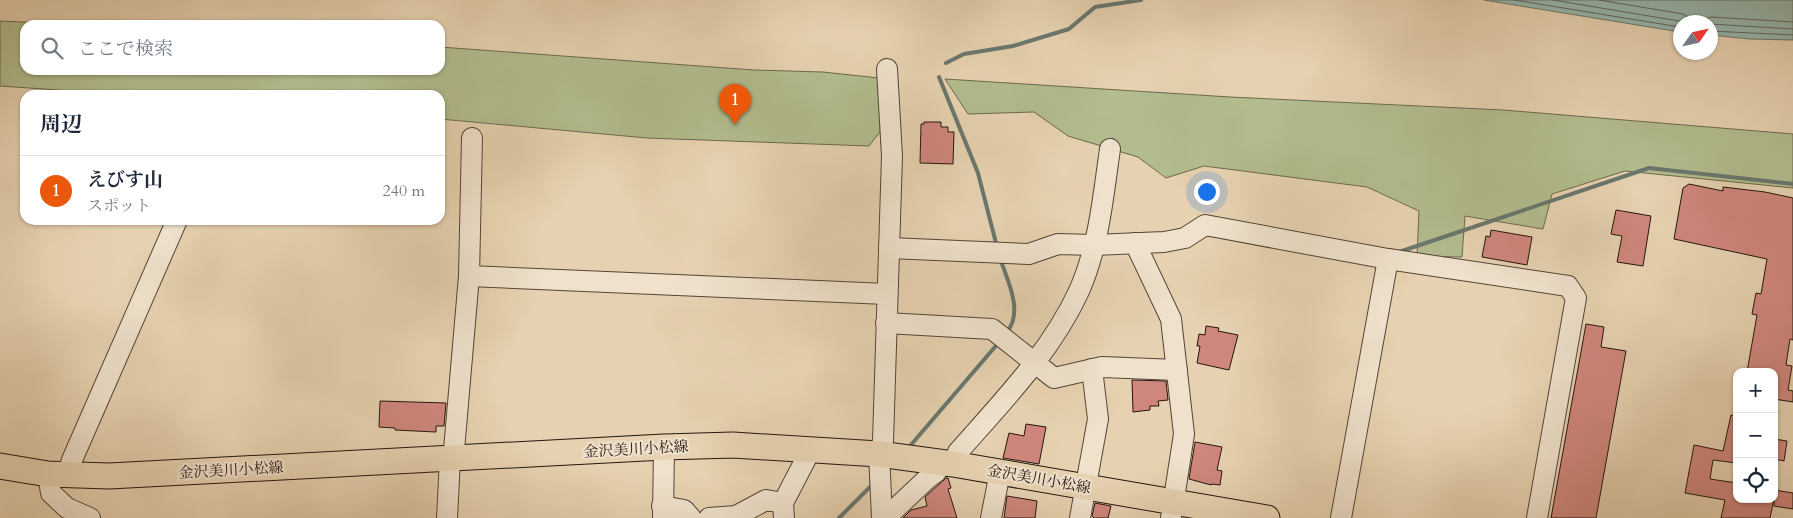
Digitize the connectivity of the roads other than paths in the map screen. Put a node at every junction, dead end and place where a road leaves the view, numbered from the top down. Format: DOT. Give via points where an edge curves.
graph roads {
  1 [pos="887,69"];
  2 [pos="472,138"];
  3 [pos="1110,149"];
  4 [pos="175,225"];
  5 [pos="1134,243"];
  6 [pos="1094,245"];
  7 [pos="889,248"];
  8 [pos="1388,258"];
  9 [pos="469,276"];
  10 [pos="887,294"];
  11 [pos="886,323"];
  12 [pos="1034,362"];
  13 [pos="1092,369"];
  14 [pos="1177,370"];
  15 [pos="664,447"];
  16 [pos="811,449"];
  17 [pos="879,454"];
  18 [pos="450,459"];
  19 [pos="947,463"];
  20 [pos="0,466"];
  21 [pos="1000,472"];
  22 [pos="58,475"];
  23 [pos="1086,487"];
  24 [pos="784,510"];
  25 [pos="1172,510"];
  26 [pos="663,512"];
  27 [pos="882,516"];
  28 [pos="90,518"];
  29 [pos="447,518"];
  30 [pos="691,518"];
  31 [pos="709,518"];
  32 [pos="991,518"];
  33 [pos="1080,518"];
  34 [pos="1267,518"];
  35 [pos="1341,518"];
  36 [pos="1536,518"];
  1 -- 7 [label="street" via="892,156"];
  2 -- 9 [label="street"];
  3 -- 6 [label="street"];
  4 -- 22 [label="street" via="72,460"];
  5 -- 6 [label="street"];
  5 -- 8 [label="street" via="1185,238 1205,225"];
  5 -- 14 [label="street" via="1171,319"];
  6 -- 7 [label="street" via="1058,244 1029,254"];
  6 -- 12 [label="street" via="1079,290 1053,338"];
  7 -- 10 [label="street"];
  8 -- 35 [label="street"];
  8 -- 36 [label="street" via="1568,286 1576,298"];
  9 -- 10 [label="street"];
  9 -- 18 [label="street" via="454,450"];
  10 -- 11 [label="street"];
  11 -- 12 [label="street" via="992,329"];
  11 -- 17 [label="street" via="883,441"];
  12 -- 13 [label="street" via="1054,378"];
  12 -- 19 [label="street"];
  13 -- 14 [label="street"];
  13 -- 23 [label="street" via="1098,420"];
  14 -- 25 [label="street" via="1184,434"];
  15 -- 16 [label="main road, 金沢美川小松線" via="734,445"];
  15 -- 18 [label="main road, 金沢美川小松線"];
  15 -- 26 [label="street"];
  16 -- 17 [label="main road, 金沢美川小松線"];
  16 -- 24 [label="street"];
  17 -- 19 [label="main road, 金沢美川小松線"];
  17 -- 27 [label="street"];
  18 -- 22 [label="main road, 金沢美川小松線" via="109,476"];
  18 -- 29 [label="street"];
  19 -- 21 [label="main road, 金沢美川小松線"];
  19 -- 27 [label="street" via="893,511"];
  20 -- 22 [label="main road, 金沢美川小松線"];
  21 -- 23 [label="main road, 金沢美川小松線"];
  21 -- 32 [label="street"];
  22 -- 28 [label="street" via="51,493 67,508"];
  23 -- 25 [label="main road, 金沢美川小松線"];
  23 -- 33 [label="street"];
  24 -- 31 [label="street" via="766,500 736,516"];
  25 -- 34 [label="main road, 金沢美川小松線"];
  26 -- 30 [label="street" via="684,510"];
}
